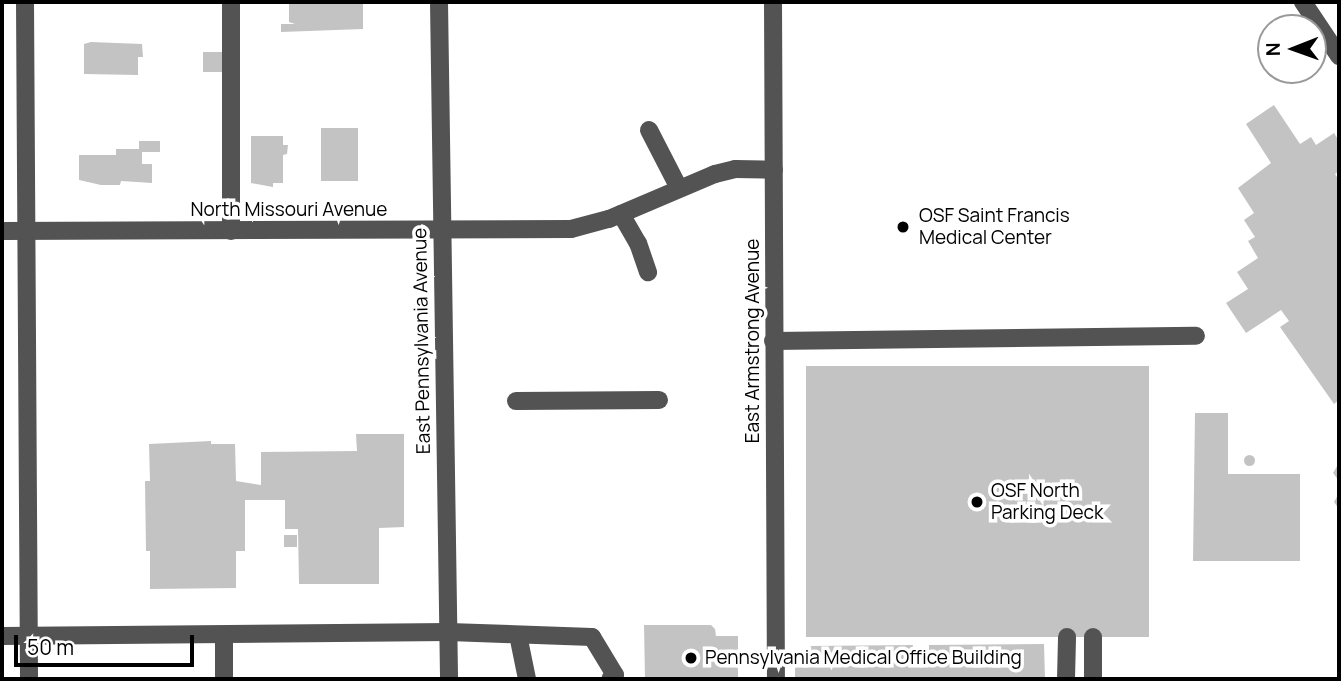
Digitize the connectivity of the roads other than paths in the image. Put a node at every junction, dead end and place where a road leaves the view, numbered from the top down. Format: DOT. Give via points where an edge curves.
graph roads {
  1 [pos="25,2"];
  2 [pos="231,2"];
  3 [pos="439,2"];
  4 [pos="773,2"];
  5 [pos="1303,2"];
  6 [pos="1339,56"];
  7 [pos="649,130"];
  8 [pos="774,170"];
  9 [pos="678,188"];
  10 [pos="621,214"];
  11 [pos="27,231"];
  12 [pos="231,231"];
  13 [pos="440,231"];
  14 [pos="2,232"];
  15 [pos="648,272"];
  16 [pos="1196,337"];
  17 [pos="773,341"];
  18 [pos="659,400"];
  19 [pos="516,401"];
  20 [pos="449,632"];
  21 [pos="223,635"];
  22 [pos="518,635"];
  23 [pos="2,636"];
  24 [pos="29,636"];
  25 [pos="1067,637"];
  26 [pos="1093,637"];
  27 [pos="29,679"];
  28 [pos="224,679"];
  29 [pos="449,679"];
  30 [pos="527,679"];
  31 [pos="610,679"];
  32 [pos="775,679"];
  33 [pos="1066,679"];
  34 [pos="1093,679"];
  1 -- 11 [label="street"];
  2 -- 12 [label="street"];
  3 -- 13 [label="street, East Pennsylvania Avenue"];
  4 -- 8 [label="street, East Armstrong Avenue"];
  5 -- 6 [label="street"];
  7 -- 9 [label="street"];
  8 -- 9 [label="street, North Missouri Avenue" via="736,169"];
  8 -- 17 [label="street, East Armstrong Avenue"];
  9 -- 10 [label="street, North Missouri Avenue"];
  10 -- 13 [label="street, North Missouri Avenue" via="572,229"];
  10 -- 15 [label="street"];
  11 -- 12 [label="street, North Missouri Avenue"];
  11 -- 14 [label="street, North Missouri Avenue"];
  11 -- 24 [label="street"];
  12 -- 13 [label="street, North Missouri Avenue"];
  13 -- 20 [label="street, East Pennsylvania Avenue"];
  16 -- 17 [label="street"];
  17 -- 32 [label="street, East Armstrong Avenue"];
  18 -- 19 [label="street"];
  20 -- 21 [label="street"];
  20 -- 22 [label="street"];
  20 -- 29 [label="street, East Pennsylvania Avenue"];
  21 -- 24 [label="street"];
  21 -- 28 [label="street"];
  22 -- 30 [label="street"];
  22 -- 31 [label="street" via="592,637 615,675"];
  23 -- 24 [label="street"];
  24 -- 27 [label="street"];
  25 -- 33 [label="street"];
  26 -- 34 [label="street"];
}
